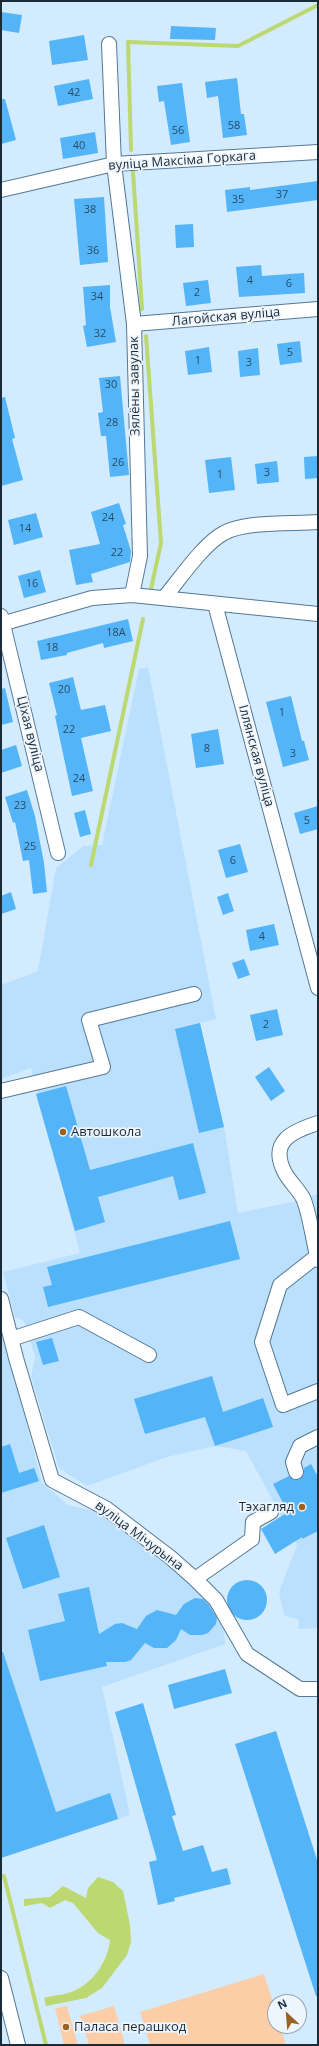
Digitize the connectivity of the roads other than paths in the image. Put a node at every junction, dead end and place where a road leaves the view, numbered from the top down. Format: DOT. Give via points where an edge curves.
graph roads {
  1 [pos="109,44"];
  2 [pos="318,152"];
  3 [pos="114,164"];
  4 [pos="1,190"];
  5 [pos="318,309"];
  6 [pos="134,324"];
  7 [pos="318,522"];
  8 [pos="132,595"];
  9 [pos="164,598"];
  10 [pos="215,604"];
  11 [pos="318,614"];
  12 [pos="2,621"];
  13 [pos="58,853"];
  14 [pos="318,988"];
  15 [pos="194,994"];
  16 [pos="1,1091"];
  17 [pos="318,1123"];
  18 [pos="318,1258"];
  19 [pos="1,1299"];
  20 [pos="3,1318"];
  21 [pos="11,1339"];
  22 [pos="149,1355"];
  23 [pos="318,1391"];
  24 [pos="318,1437"];
  25 [pos="296,1472"];
  26 [pos="271,1512"];
  27 [pos="195,1579"];
  28 [pos="318,1689"];
  29 [pos="1,1978"];
  30 [pos="18,2045"];
  1 -- 3 [label="street, Зялёны завулак"];
  2 -- 3 [label="street, вуліца Максіма Горкага"];
  3 -- 4 [label="street, вуліца Максіма Горкага"];
  3 -- 6 [label="street, Зялёны завулак"];
  5 -- 6 [label="street, Лагойская вуліца"];
  6 -- 8 [label="street, Зялёны завулак" via="140,556"];
  7 -- 9 [label="street" via="242,526 223,533 208,545"];
  8 -- 9 [label="street"];
  8 -- 12 [label="street" via="92,598"];
  9 -- 10 [label="street"];
  10 -- 11 [label="street"];
  10 -- 14 [label="street, Іллянская вуліца"];
  12 -- 13 [label="street, Ціхая вуліца"];
  15 -- 16 [label="street" via="89,1020 103,1067"];
  17 -- 18 [label="street" via="296,1130 284,1139 280,1157 285,1173 303,1198"];
  18 -- 23 [label="street" via="280,1285 262,1342 284,1405"];
  19 -- 20 [label="street, вуліца Мічурына"];
  20 -- 21 [label="street, вуліца Мічурына"];
  21 -- 22 [label="street" via="80,1317"];
  21 -- 27 [label="street, вуліца Мічурына" via="52,1480 107,1509"];
  24 -- 25 [label="street" via="300,1446 293,1462"];
  26 -- 27 [label="street" via="253,1522 252,1539"];
  27 -- 28 [label="street, вуліца Мічурына" via="216,1600 247,1654 300,1689"];
  29 -- 30 [label="street"];
}
